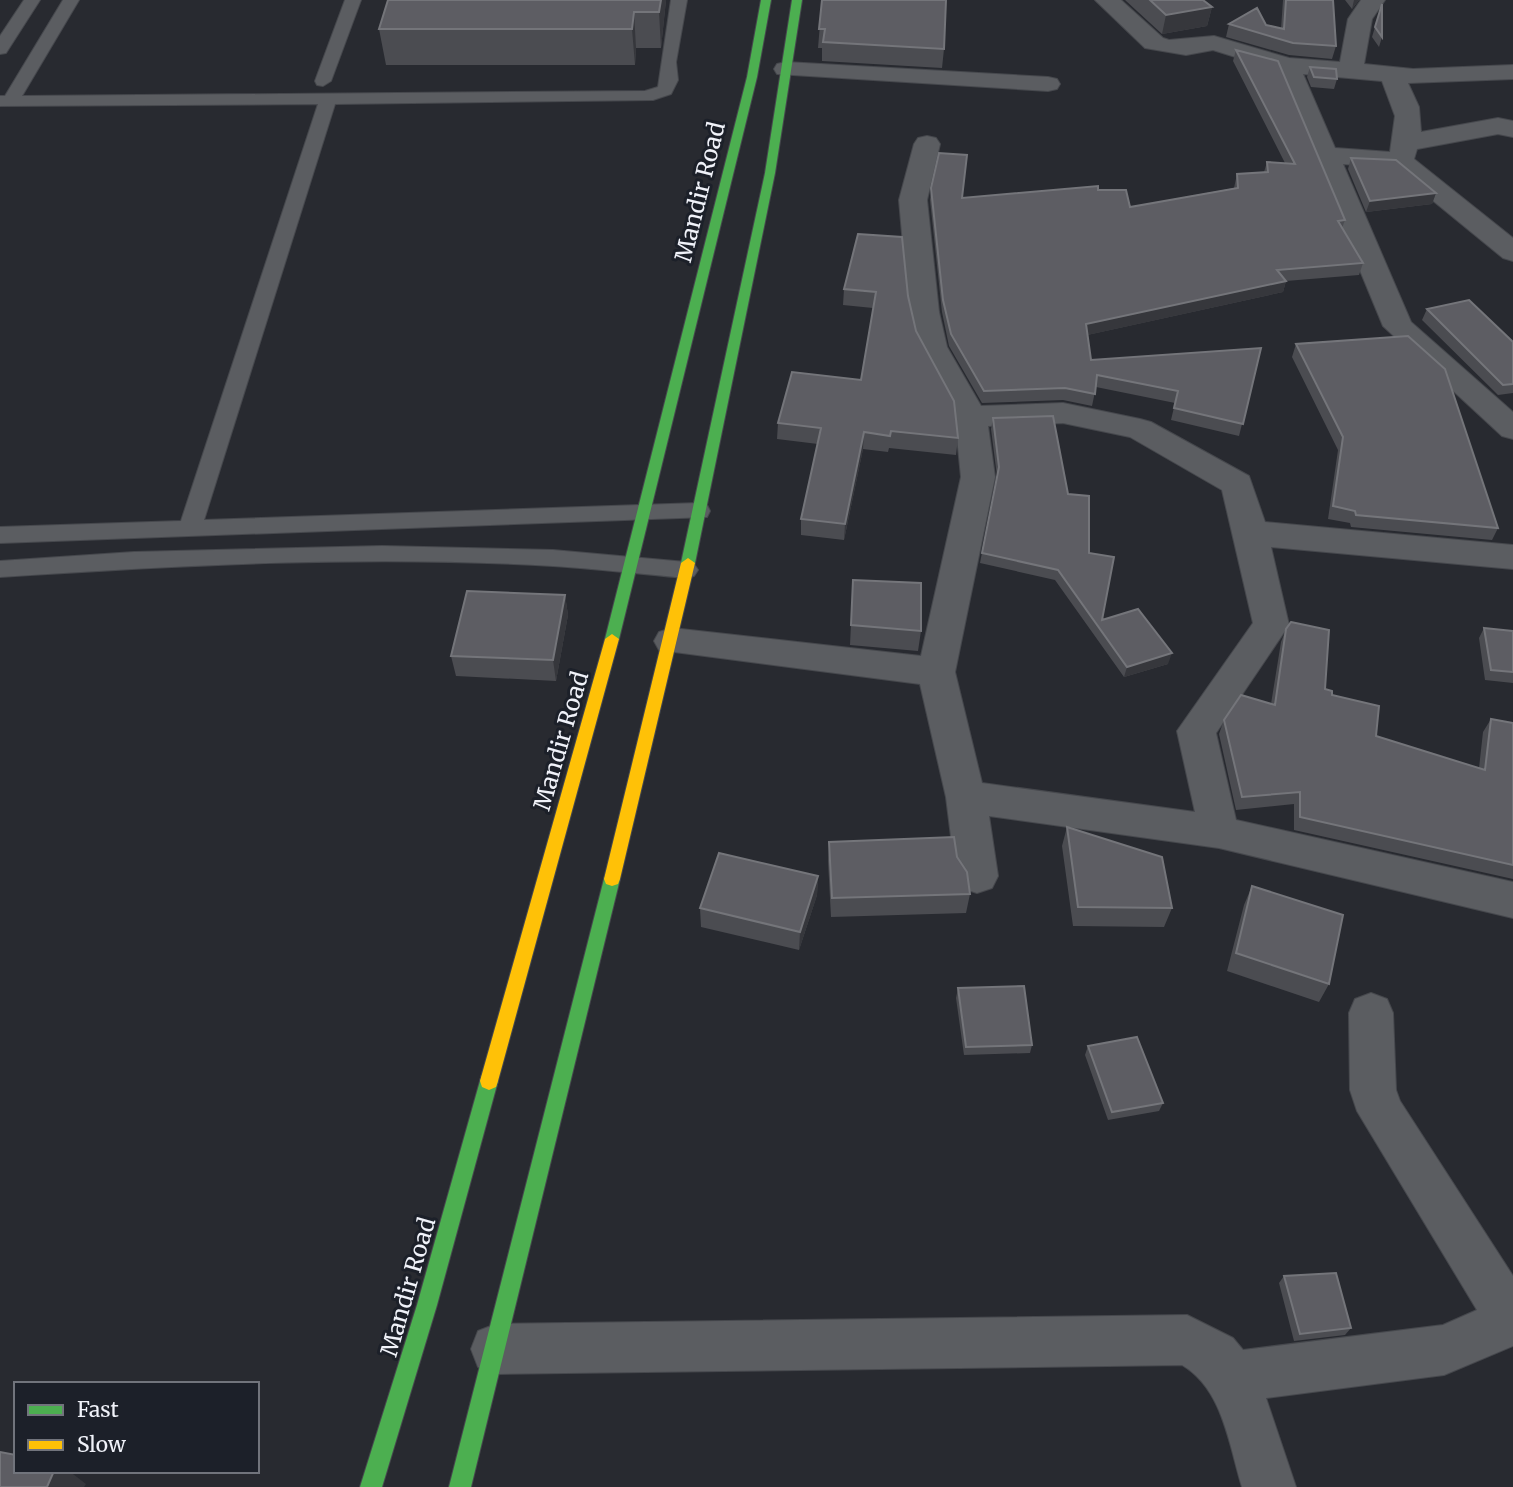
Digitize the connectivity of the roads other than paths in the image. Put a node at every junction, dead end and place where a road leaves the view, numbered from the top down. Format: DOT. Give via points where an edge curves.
graph roads {
  1 [pos="32,0"];
  2 [pos="71,0"];
  3 [pos="353,0"];
  4 [pos="679,0"];
  5 [pos="766,0"];
  6 [pos="797,0"];
  7 [pos="1107,0"];
  8 [pos="1373,0"];
  9 [pos="0,49"];
  10 [pos="1287,65"];
  11 [pos="786,69"];
  12 [pos="1351,70"];
  13 [pos="1513,72"];
  14 [pos="1391,74"];
  15 [pos="1048,84"];
  16 [pos="325,90"];
  17 [pos="5,101"];
  18 [pos="1508,127"];
  19 [pos="927,144"];
  20 [pos="1403,152"];
  21 [pos="1324,155"];
  22 [pos="713,236"];
  23 [pos="756,238"];
  24 [pos="1513,252"];
  25 [pos="971,417"];
  26 [pos="1513,429"];
  27 [pos="646,511"];
  28 [pos="699,511"];
  29 [pos="190,528"];
  30 [pos="1251,533"];
  31 [pos="0,534"];
  32 [pos="1513,557"];
  33 [pos="633,565"];
  34 [pos="0,569"];
  35 [pos="686,570"];
  36 [pos="672,641"];
  37 [pos="936,672"];
  38 [pos="965,797"];
  39 [pos="1219,832"];
  40 [pos="977,876"];
  41 [pos="1513,900"];
  42 [pos="1371,1013"];
  43 [pos="1513,1320"];
  44 [pos="496,1349"];
  45 [pos="1233,1377"];
  46 [pos="371,1487"];
  47 [pos="460,1487"];
  48 [pos="1269,1487"];
  1 -- 9 [label="lane"];
  2 -- 17 [label="lane"];
  3 -- 16 [label="lane"];
  4 -- 16 [label="lane" via="668,62 670,80 665,90 656,93 633,97"];
  5 -- 22 [label="street, Mandir Road"];
  6 -- 11 [label="street"];
  7 -- 10 [label="street" via="1154,43 1185,48 1214,43"];
  8 -- 12 [label="street" via="1360,19"];
  10 -- 12 [label="street"];
  10 -- 21 [label="street"];
  11 -- 15 [label="street"];
  11 -- 23 [label="street"];
  12 -- 14 [label="street"];
  13 -- 14 [label="street"];
  14 -- 20 [label="street" via="1409,106"];
  16 -- 17 [label="lane"];
  16 -- 29 [label="lane"];
  18 -- 20 [label="street"];
  19 -- 25 [label="street" via="913,200 923,312 932,346"];
  20 -- 21 [label="street"];
  20 -- 24 [label="street"];
  21 -- 26 [label="street" via="1398,326"];
  22 -- 23 [label="street"];
  22 -- 27 [label="street, Mandir Road"];
  23 -- 28 [label="street"];
  25 -- 30 [label="street" via="1063,413 1140,429 1237,484"];
  25 -- 37 [label="street" via="978,477"];
  27 -- 28 [label="lane"];
  27 -- 29 [label="lane"];
  27 -- 33 [label="street, Mandir Road"];
  28 -- 35 [label="street"];
  29 -- 31 [label="lane"];
  30 -- 32 [label="street"];
  30 -- 39 [label="street" via="1271,625 1196,731"];
  33 -- 34 [label="lane" via="382,554 134,560"];
  33 -- 35 [label="lane"];
  33 -- 46 [label="street, Mandir Road" via="431,1291"];
  35 -- 36 [label="street"];
  36 -- 37 [label="street"];
  36 -- 44 [label="street"];
  37 -- 38 [label="street"];
  38 -- 39 [label="street"];
  38 -- 40 [label="street"];
  39 -- 41 [label="street"];
  42 -- 43 [label="street" via="1373,1090 1380,1111"];
  43 -- 45 [label="street" via="1444,1350"];
  44 -- 45 [label="street" via="1187,1340 1215,1356"];
  44 -- 47 [label="street"];
  45 -- 48 [label="street"];
}
